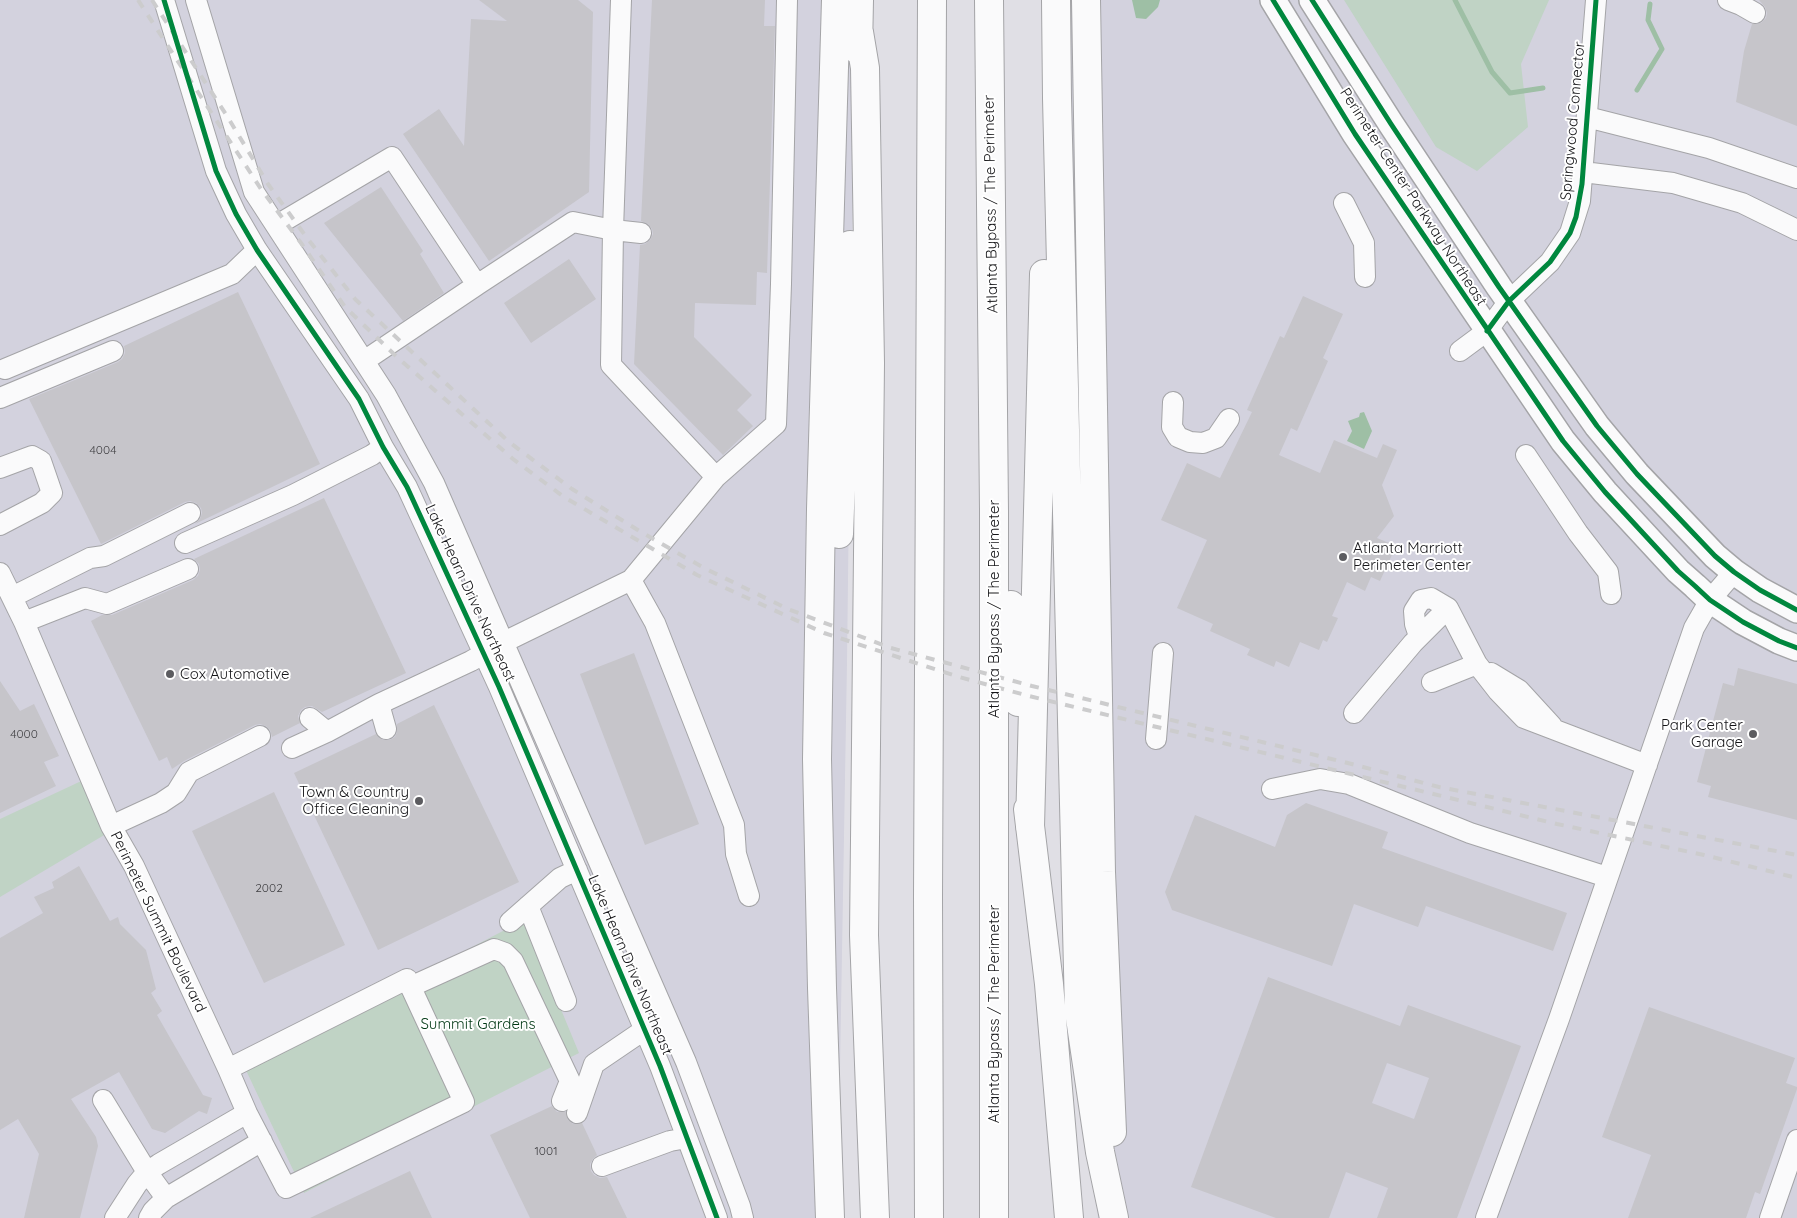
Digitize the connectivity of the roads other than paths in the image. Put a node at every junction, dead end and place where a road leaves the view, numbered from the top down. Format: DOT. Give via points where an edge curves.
graph roads {
  1 [pos="164,0"];
  2 [pos="621,0"];
  3 [pos="787,0"];
  4 [pos="836,0"];
  5 [pos="859,0"];
  6 [pos="932,0"];
  7 [pos="989,0"];
  8 [pos="1056,0"];
  9 [pos="1086,0"];
  10 [pos="1272,0"];
  11 [pos="1312,0"];
  12 [pos="1596,0"];
  13 [pos="1728,0"];
  14 [pos="198,2"];
  15 [pos="1755,13"];
  16 [pos="859,32"];
  17 [pos="1057,98"];
  18 [pos="1587,117"];
  19 [pos="1583,172"];
  20 [pos="1797,178"];
  21 [pos="1344,203"];
  22 [pos="277,225"];
  23 [pos="614,230"];
  24 [pos="1797,230"];
  25 [pos="641,233"];
  26 [pos="258,250"];
  27 [pos="1365,277"];
  28 [pos="476,285"];
  29 [pos="1509,302"];
  30 [pos="1487,331"];
  31 [pos="1460,350"];
  32 [pos="113,351"];
  33 [pos="364,361"];
  34 [pos="5,370"];
  35 [pos="0,398"];
  36 [pos="1173,402"];
  37 [pos="1229,419"];
  38 [pos="383,447"];
  39 [pos="1526,455"];
  40 [pos="0,468"];
  41 [pos="716,477"];
  42 [pos="994,510"];
  43 [pos="190,513"];
  44 [pos="0,526"];
  45 [pos="185,544"];
  46 [pos="188,569"];
  47 [pos="0,572"];
  48 [pos="1734,572"];
  49 [pos="631,580"];
  50 [pos="1612,594"];
  51 [pos="12,597"];
  52 [pos="1710,600"];
  53 [pos="1797,610"];
  54 [pos="24,622"];
  55 [pos="504,642"];
  56 [pos="1797,648"];
  57 [pos="1164,653"];
  58 [pos="485,654"];
  59 [pos="1477,664"];
  60 [pos="1432,682"];
  61 [pos="379,704"];
  62 [pos="1354,713"];
  63 [pos="310,718"];
  64 [pos="386,729"];
  65 [pos="327,732"];
  66 [pos="260,736"];
  67 [pos="1156,738"];
  68 [pos="292,748"];
  69 [pos="1647,765"];
  70 [pos="1272,789"];
  71 [pos="111,826"];
  72 [pos="1030,827"];
  73 [pos="577,870"];
  74 [pos="1607,877"];
  75 [pos="749,896"];
  76 [pos="528,906"];
  77 [pos="510,922"];
  78 [pos="410,987"];
  79 [pos="822,988"];
  80 [pos="566,1001"];
  81 [pos="644,1030"];
  82 [pos="228,1069"];
  83 [pos="103,1100"];
  84 [pos="247,1114"];
  85 [pos="687,1138"];
  86 [pos="1797,1140"];
  87 [pos="262,1141"];
  88 [pos="602,1166"];
  89 [pos="148,1172"];
  90 [pos="166,1198"];
  91 [pos="114,1218"];
  92 [pos="149,1218"];
  93 [pos="717,1218"];
  94 [pos="743,1218"];
  95 [pos="830,1218"];
  96 [pos="875,1218"];
  97 [pos="929,1218"];
  98 [pos="994,1218"];
  99 [pos="1069,1218"];
  100 [pos="1115,1218"];
  101 [pos="1486,1218"];
  102 [pos="1770,1218"];
  1 -- 26 [label="street, Lake Hearn Drive Northeast" via="216,171 236,214"];
  2 -- 23 [label="street"];
  3 -- 41 [label="street" via="776,424"];
  4 -- 79 [label="highway" via="816,759"];
  5 -- 16 [label="highway"];
  6 -- 97 [label="highway"];
  7 -- 42 [label="highway, Atlanta Bypass / The Perimeter"];
  8 -- 17 [label="highway"];
  9 -- 100 [label="highway" via="1101,872"];
  10 -- 30 [label="main road, Perimeter Center Parkway Northeast" via="1355,134"];
  11 -- 29 [label="main road, Perimeter Center Parkway Northeast"];
  12 -- 18 [label="street, Springwood Connector"];
  13 -- 15 [label="street"];
  14 -- 22 [label="street, Lake Hearn Drive Northeast" via="254,192"];
  16 -- 79 [label="highway"];
  16 -- 96 [label="highway" via="865,68 870,363 864,936"];
  17 -- 72 [label="highway" via="1046,167"];
  17 -- 100 [label="highway" via="1078,1010 1100,1152"];
  18 -- 19 [label="street, Springwood Connector"];
  18 -- 20 [label="street" via="1709,148"];
  19 -- 24 [label="street" via="1673,183 1742,203"];
  19 -- 29 [label="street, Springwood Connector" via="1576,216 1563,246"];
  21 -- 27 [label="street" via="1364,244"];
  22 -- 28 [label="street" via="392,158"];
  22 -- 33 [label="street, Lake Hearn Drive Northeast"];
  23 -- 25 [label="street"];
  23 -- 28 [label="street" via="573,222"];
  23 -- 41 [label="street" via="611,365"];
  26 -- 34 [label="street" via="232,274"];
  26 -- 38 [label="street, Lake Hearn Drive Northeast" via="359,399"];
  28 -- 33 [label="street"];
  29 -- 30 [label="street, Springwood Connector"];
  29 -- 48 [label="main road, Perimeter Center Parkway Northeast" via="1597,426 1637,474 1696,538"];
  30 -- 31 [label="street, Springwood Connector"];
  30 -- 52 [label="main road, Perimeter Center Parkway Northeast" via="1563,441 1605,492 1678,571"];
  32 -- 35 [label="street"];
  33 -- 55 [label="street, Lake Hearn Drive Northeast" via="434,483"];
  36 -- 37 [label="street" via="1172,427 1178,437 1190,442 1216,438"];
  38 -- 45 [label="street" via="293,495"];
  38 -- 58 [label="street, Lake Hearn Drive Northeast" via="407,487"];
  39 -- 50 [label="street" via="1608,572"];
  40 -- 44 [label="street" via="32,456 41,461 52,493 42,503"];
  41 -- 49 [label="street"];
  42 -- 72 [label="highway" via="1007,554"];
  42 -- 98 [label="highway, Atlanta Bypass / The Perimeter"];
  43 -- 51 [label="street"];
  46 -- 54 [label="street" via="108,604 84,598"];
  47 -- 51 [label="street, Perimeter Summit Boulevard"];
  48 -- 52 [label="street"];
  48 -- 53 [label="main road, Perimeter Center Parkway Northeast" via="1770,597"];
  49 -- 55 [label="street"];
  49 -- 75 [label="street" via="655,623 734,825 736,854"];
  51 -- 54 [label="street, Perimeter Summit Boulevard"];
  52 -- 56 [label="main road, Perimeter Center Parkway Northeast" via="1743,622"];
  52 -- 69 [label="street" via="1694,628"];
  54 -- 71 [label="street, Perimeter Summit Boulevard"];
  55 -- 58 [label="street"];
  55 -- 94 [label="street, Lake Hearn Drive Northeast" via="686,1062"];
  57 -- 67 [label="street"];
  58 -- 61 [label="street"];
  58 -- 73 [label="street, Lake Hearn Drive Northeast"];
  59 -- 60 [label="street"];
  59 -- 62 [label="street" via="1448,608 1419,636"];
  59 -- 69 [label="street" via="1524,718"];
  61 -- 64 [label="street"];
  61 -- 65 [label="street"];
  63 -- 65 [label="street"];
  65 -- 68 [label="street"];
  66 -- 71 [label="street" via="189,772 176,793 161,803"];
  69 -- 74 [label="street"];
  70 -- 74 [label="street" via="1320,779 1349,784 1470,833"];
  71 -- 82 [label="street, Perimeter Summit Boulevard" via="134,866"];
  72 -- 99 [label="highway" via="1049,984"];
  73 -- 76 [label="street" via="560,878"];
  73 -- 81 [label="street, Lake Hearn Drive Northeast"];
  74 -- 101 [label="street"];
  76 -- 77 [label="street"];
  76 -- 80 [label="street"];
  78 -- 81 [label="street" via="494,949 505,953 513,961 570,1081 569,1107 594,1064"];
  78 -- 82 [label="street" via="407,979"];
  78 -- 87 [label="street, Perimeter Summit Boulevard" via="464,1102 286,1188"];
  79 -- 95 [label="highway"];
  81 -- 85 [label="street, Lake Hearn Drive Northeast"];
  82 -- 84 [label="street, Perimeter Summit Boulevard"];
  83 -- 89 [label="street"];
  84 -- 87 [label="street, Perimeter Summit Boulevard"];
  84 -- 89 [label="street"];
  85 -- 88 [label="street"];
  85 -- 93 [label="street, Lake Hearn Drive Northeast"];
  86 -- 102 [label="street"];
  87 -- 90 [label="street"];
  89 -- 90 [label="street"];
  89 -- 91 [label="street"];
  90 -- 92 [label="street"];
}
